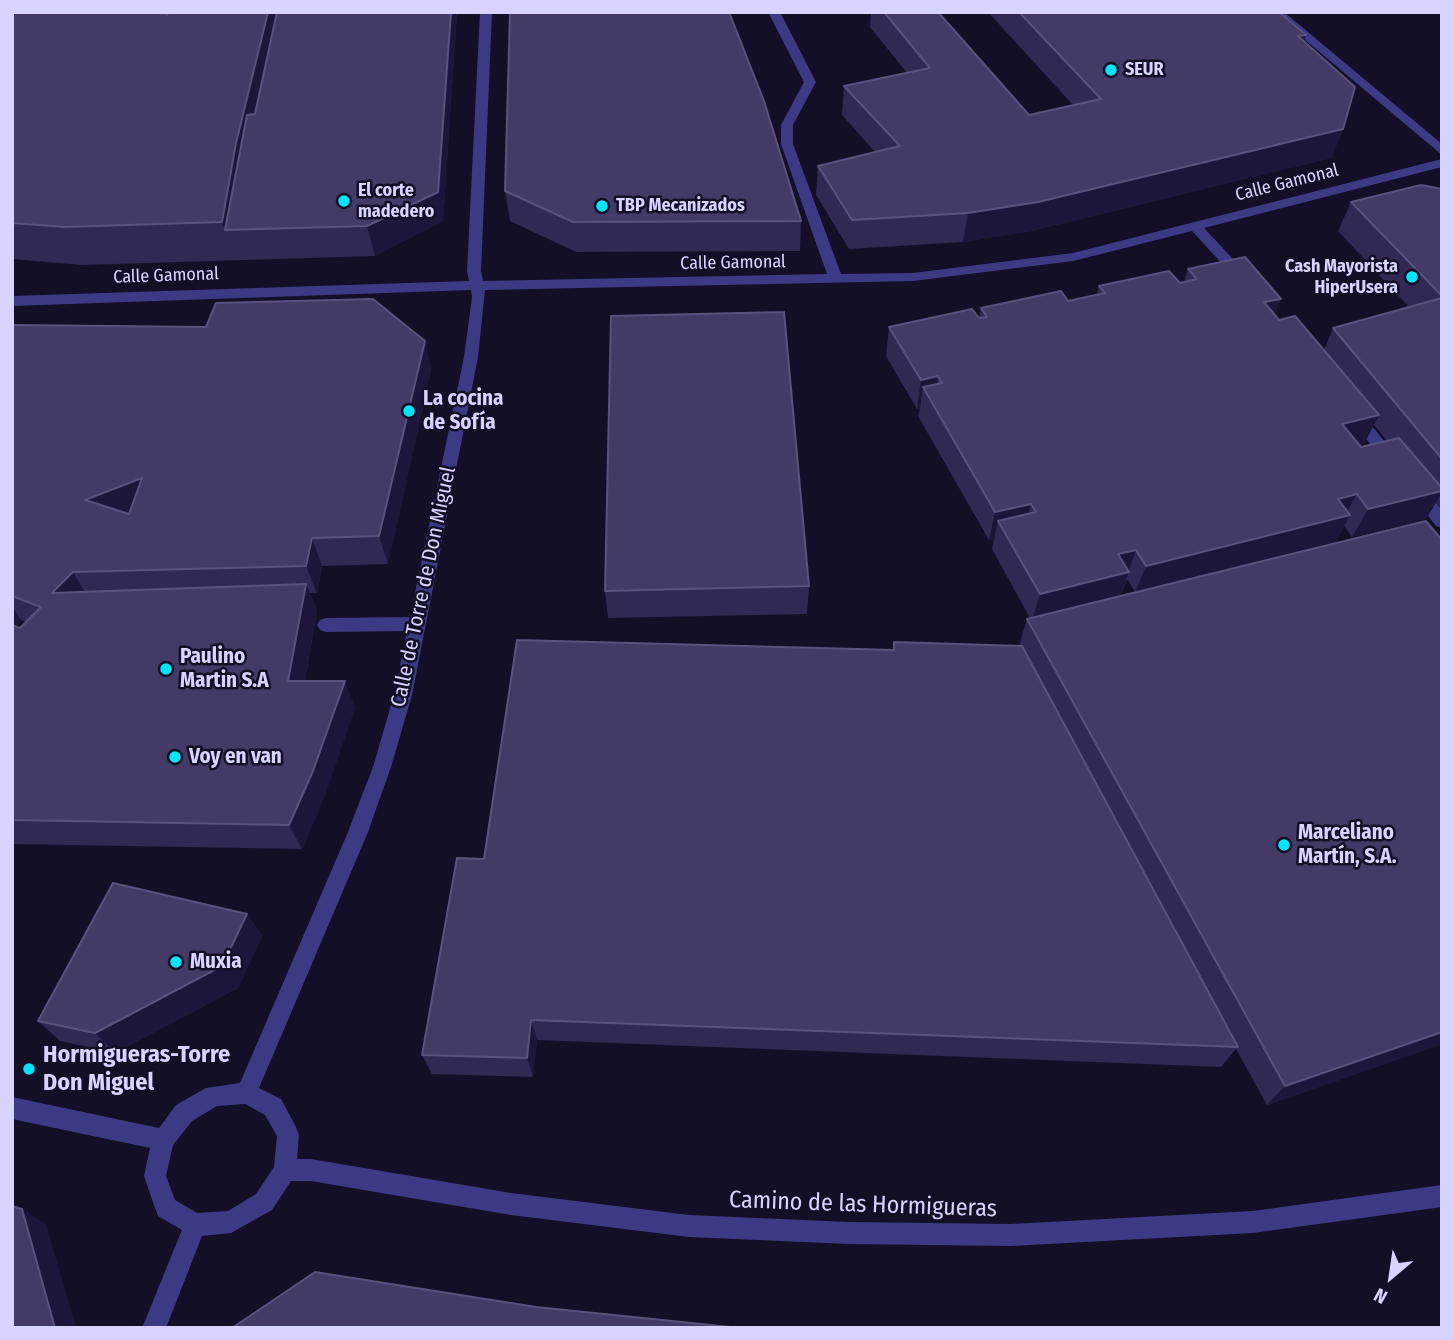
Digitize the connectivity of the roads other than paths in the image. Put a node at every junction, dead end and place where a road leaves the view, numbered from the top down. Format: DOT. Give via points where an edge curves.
graph roads {
  1 [pos="486,12"];
  2 [pos="774,12"];
  3 [pos="1277,12"];
  4 [pos="1442,151"];
  5 [pos="1442,163"];
  6 [pos="1195,226"];
  7 [pos="836,280"];
  8 [pos="477,285"];
  9 [pos="1257,294"];
  10 [pos="12,301"];
  11 [pos="1345,403"];
  12 [pos="1442,522"];
  13 [pos="418,624"];
  14 [pos="326,625"];
  15 [pos="246,1093"];
  16 [pos="12,1108"];
  17 [pos="163,1140"];
  18 [pos="285,1170"];
  19 [pos="1442,1196"];
  20 [pos="195,1225"];
  21 [pos="155,1328"];
  1 -- 8 [label="street, Calle de Torre de Don Miguel"];
  2 -- 7 [label="street" via="810,82 787,125 787,144"];
  3 -- 4 [label="street"];
  5 -- 6 [label="street, Calle Gamonal"];
  6 -- 7 [label="street, Calle Gamonal" via="1073,257 913,277"];
  6 -- 9 [label="street"];
  7 -- 8 [label="street, Calle Gamonal"];
  8 -- 10 [label="street, Calle Gamonal"];
  8 -- 13 [label="street, Calle de Torre de Don Miguel" via="471,357"];
  11 -- 12 [label="street"];
  13 -- 14 [label="street"];
  13 -- 15 [label="street, Calle de Torre de Don Miguel" via="403,695 377,780"];
  15 -- 17 [label="street" via="214,1096 184,1113"];
  15 -- 18 [label="street" via="273,1107 288,1135"];
  16 -- 17 [label="street"];
  17 -- 20 [label="street" via="155,1176 166,1208"];
  18 -- 19 [label="street, Camino de las Hormigueras" via="311,1170 511,1204 689,1226 849,1233 1011,1235 1253,1222"];
  18 -- 20 [label="street" via="264,1202 231,1222"];
  20 -- 21 [label="street"];
}
